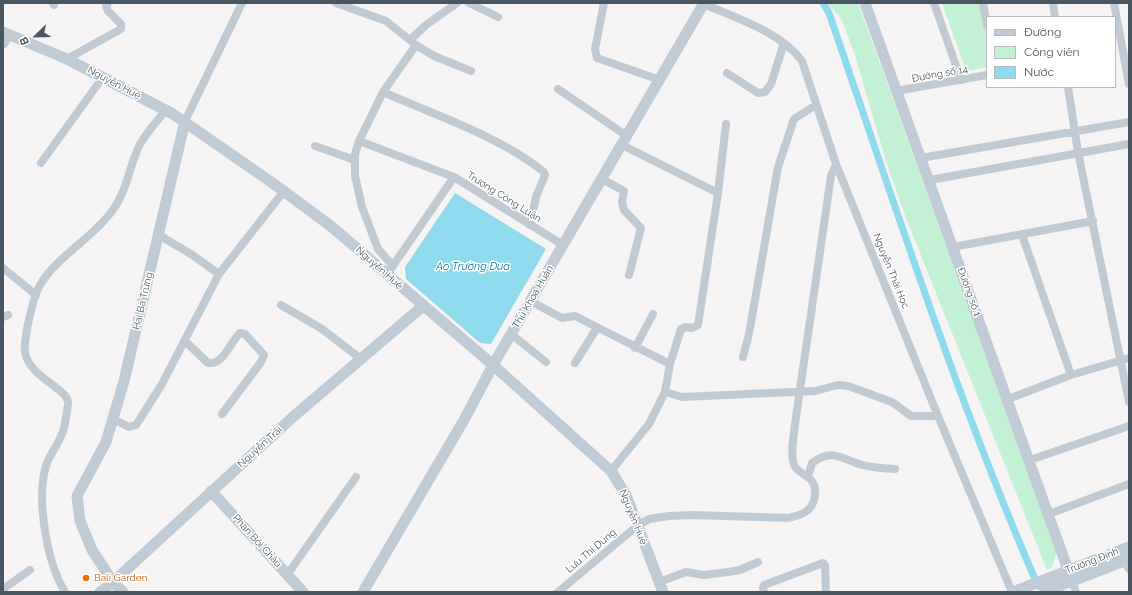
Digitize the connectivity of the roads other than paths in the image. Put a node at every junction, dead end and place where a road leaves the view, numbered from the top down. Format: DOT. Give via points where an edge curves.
graph roads {
  1 [pos="108,3"];
  2 [pos="242,3"];
  3 [pos="336,3"];
  4 [pos="457,3"];
  5 [pos="469,3"];
  6 [pos="604,3"];
  7 [pos="704,3"];
  8 [pos="865,3"];
  9 [pos="934,3"];
  10 [pos="983,3"];
  11 [pos="1052,3"];
  12 [pos="1114,3"];
  13 [pos="1055,16"];
  14 [pos="498,17"];
  15 [pos="986,20"];
  16 [pos="3,24"];
  17 [pos="5,36"];
  18 [pos="413,43"];
  19 [pos="784,43"];
  20 [pos="67,59"];
  21 [pos="471,71"];
  22 [pos="727,73"];
  23 [pos="986,75"];
  24 [pos="104,77"];
  25 [pos="660,80"];
  26 [pos="961,80"];
  27 [pos="1129,84"];
  28 [pos="1068,88"];
  29 [pos="558,89"];
  30 [pos="896,91"];
  31 [pos="383,92"];
  32 [pos="816,104"];
  33 [pos="166,110"];
  34 [pos="185,121"];
  35 [pos="1129,122"];
  36 [pos="726,124"];
  37 [pos="1075,130"];
  38 [pos="359,141"];
  39 [pos="624,141"];
  40 [pos="1129,144"];
  41 [pos="315,146"];
  42 [pos="1078,152"];
  43 [pos="921,158"];
  44 [pos="355,160"];
  45 [pos="41,163"];
  46 [pos="836,164"];
  47 [pos="454,177"];
  48 [pos="602,179"];
  49 [pos="930,180"];
  50 [pos="284,191"];
  51 [pos="718,193"];
  52 [pos="1093,221"];
  53 [pos="530,225"];
  54 [pos="157,234"];
  55 [pos="1022,235"];
  56 [pos="563,245"];
  57 [pos="953,247"];
  58 [pos="3,268"];
  59 [pos="390,270"];
  60 [pos="219,274"];
  61 [pos="629,275"];
  62 [pos="36,295"];
  63 [pos="530,301"];
  64 [pos="281,304"];
  65 [pos="423,306"];
  66 [pos="653,314"];
  67 [pos="597,328"];
  68 [pos="511,334"];
  69 [pos="185,341"];
  70 [pos="635,348"];
  71 [pos="743,357"];
  72 [pos="1129,358"];
  73 [pos="362,359"];
  74 [pos="1120,360"];
  75 [pos="546,362"];
  76 [pos="575,363"];
  77 [pos="670,364"];
  78 [pos="493,365"];
  79 [pos="1071,375"];
  80 [pos="800,391"];
  81 [pos="666,392"];
  82 [pos="1008,399"];
  83 [pos="1129,402"];
  84 [pos="222,414"];
  85 [pos="938,416"];
  86 [pos="113,419"];
  87 [pos="1129,426"];
  88 [pos="1030,460"];
  89 [pos="894,469"];
  90 [pos="611,471"];
  91 [pos="356,477"];
  92 [pos="808,477"];
  93 [pos="1129,484"];
  94 [pos="211,491"];
  95 [pos="1049,514"];
  96 [pos="637,526"];
  97 [pos="1129,548"];
  98 [pos="758,562"];
  99 [pos="1128,563"];
  100 [pos="30,570"];
  101 [pos="1068,570"];
  102 [pos="287,575"];
  103 [pos="1072,581"];
  104 [pos="113,582"];
  105 [pos="661,587"];
  106 [pos="3,589"];
  107 [pos="1016,591"];
  108 [pos="65,592"];
  109 [pos="100,592"];
  110 [pos="123,592"];
  111 [pos="303,592"];
  112 [pos="363,592"];
  113 [pos="558,592"];
  114 [pos="764,592"];
  115 [pos="826,592"];
  116 [pos="1044,592"];
  117 [pos="1076,592"];
  1 -- 20 [label="street" via="108,11 121,24 121,29"];
  2 -- 34 [label="street, Hai Bà Trưng"];
  3 -- 18 [label="street" via="386,21"];
  4 -- 18 [label="street" via="422,27"];
  5 -- 14 [label="street"];
  6 -- 25 [label="street" via="595,49 597,58"];
  7 -- 19 [label="street, Nguyễn Thái Học"];
  7 -- 25 [label="main road, Thủ Khoa Huân"];
  8 -- 30 [label="main road, Đường số 1"];
  9 -- 26 [label="street"];
  10 -- 15 [label="street"];
  11 -- 13 [label="street"];
  12 -- 27 [label="street"];
  16 -- 17 [label="main road"];
  17 -- 20 [label="main road, Nguyễn Huệ"];
  18 -- 21 [label="street" via="434,56"];
  18 -- 31 [label="street"];
  19 -- 22 [label="street" via="766,92 758,93"];
  19 -- 32 [label="street, Nguyễn Thái Học" via="802,62"];
  20 -- 24 [label="main road, Nguyễn Huệ"];
  23 -- 26 [label="street, Đường số 14"];
  24 -- 33 [label="main road, Nguyễn Huệ"];
  24 -- 45 [label="street"];
  25 -- 39 [label="main road, Thủ Khoa Huân"];
  26 -- 30 [label="street, Đường số 14"];
  28 -- 37 [label="street"];
  29 -- 39 [label="street"];
  30 -- 43 [label="main road, Đường số 1"];
  31 -- 38 [label="street"];
  31 -- 53 [label="street" via="492,140 544,172"];
  32 -- 46 [label="street, Nguyễn Thái Học"];
  32 -- 71 [label="street" via="794,119 778,167"];
  33 -- 34 [label="main road, Nguyễn Huệ"];
  33 -- 62 [label="street" via="141,144 121,196 112,211 98,228 52,270 40,285"];
  34 -- 50 [label="main road, Nguyễn Huệ"];
  34 -- 54 [label="main road, Hai Bà Trưng"];
  35 -- 37 [label="street"];
  36 -- 51 [label="street"];
  37 -- 42 [label="street"];
  37 -- 43 [label="street"];
  38 -- 44 [label="street"];
  38 -- 47 [label="street"];
  39 -- 48 [label="main road, Thủ Khoa Huân"];
  39 -- 51 [label="street"];
  40 -- 42 [label="street"];
  41 -- 44 [label="street"];
  42 -- 49 [label="street"];
  42 -- 52 [label="street"];
  43 -- 49 [label="main road, Đường số 1"];
  44 -- 59 [label="street" via="357,187 371,234"];
  46 -- 80 [label="street" via="831,176"];
  46 -- 85 [label="street, Nguyễn Thái Học"];
  47 -- 53 [label="street, Trương Công Luận"];
  47 -- 59 [label="street, Trương Công Luận"];
  48 -- 56 [label="main road, Thủ Khoa Huân"];
  48 -- 61 [label="street" via="624,191 624,210 640,228"];
  49 -- 57 [label="main road, Đường số 1"];
  50 -- 59 [label="main road, Nguyễn Huệ"];
  50 -- 60 [label="street"];
  51 -- 77 [label="street" via="698,325 681,329"];
  52 -- 55 [label="street"];
  52 -- 74 [label="street"];
  53 -- 56 [label="street, Trương Công Luận"];
  54 -- 60 [label="street"];
  54 -- 86 [label="main road, Hai Bà Trưng"];
  55 -- 57 [label="street"];
  55 -- 79 [label="street"];
  56 -- 63 [label="main road, Thủ Khoa Huân"];
  57 -- 82 [label="main road, Đường số 1"];
  58 -- 62 [label="street"];
  59 -- 65 [label="main road, Nguyễn Huệ"];
  60 -- 69 [label="street"];
  62 -- 108 [label="street" via="25,352 34,370 59,389 68,401 61,436 46,465 42,490 51,560"];
  63 -- 67 [label="street" via="560,317 575,316"];
  63 -- 68 [label="main road, Thủ Khoa Huân"];
  64 -- 73 [label="street" via="322,329"];
  65 -- 73 [label="main road, Nguyễn Trãi"];
  65 -- 78 [label="main road, Nguyễn Huệ"];
  66 -- 70 [label="street"];
  67 -- 70 [label="street"];
  67 -- 76 [label="street"];
  68 -- 75 [label="street"];
  68 -- 78 [label="main road, Thủ Khoa Huân"];
  69 -- 84 [label="street" via="208,363 213,364 219,361 240,333 245,334 264,355"];
  69 -- 86 [label="street" via="136,425 129,427"];
  70 -- 77 [label="street"];
  72 -- 74 [label="street"];
  73 -- 94 [label="main road, Nguyễn Trãi"];
  74 -- 79 [label="street"];
  74 -- 83 [label="street"];
  77 -- 81 [label="street"];
  78 -- 90 [label="main road, Nguyễn Huệ"];
  78 -- 112 [label="main road, Thủ Khoa Huân" via="464,420"];
  79 -- 82 [label="street"];
  80 -- 81 [label="street" via="682,397"];
  80 -- 85 [label="street" via="814,391 838,385 848,386 892,402 907,415"];
  80 -- 92 [label="street" via="794,424 793,459 797,470"];
  81 -- 90 [label="street" via="649,424"];
  82 -- 88 [label="main road, Đường số 1"];
  85 -- 107 [label="street, Nguyễn Thái Học"];
  86 -- 104 [label="main road, Hai Bà Trưng" via="106,442 77,496 80,521 86,536"];
  87 -- 88 [label="street"];
  88 -- 95 [label="main road, Đường số 1"];
  89 -- 92 [label="street" via="860,464 839,455 831,455 812,463"];
  90 -- 96 [label="main road, Nguyễn Huệ" via="626,496"];
  91 -- 102 [label="street"];
  92 -- 96 [label="street, Lưu Thị Dung" via="814,485 815,495 812,506 802,514 788,518 669,516 649,519"];
  93 -- 95 [label="street"];
  94 -- 102 [label="main road, Phan Bội Châu"];
  94 -- 104 [label="main road, Nguyễn Trãi"];
  95 -- 101 [label="main road, Đường số 1"];
  96 -- 105 [label="main road, Nguyễn Huệ"];
  96 -- 113 [label="street, Lưu Thị Dung"];
  97 -- 101 [label="main road, Trương Định"];
  98 -- 105 [label="street" via="728,572 704,575 686,572"];
  99 -- 103 [label="main road, Trương Định"];
  100 -- 106 [label="street"];
  101 -- 103 [label="main road, Đường số 1"];
  101 -- 107 [label="main road, Trương Định"];
  102 -- 111 [label="main road, Phan Bội Châu"];
  103 -- 116 [label="main road, Trương Định"];
  103 -- 117 [label="street"];
  104 -- 109 [label="main road, Nguyễn Trãi"];
  104 -- 110 [label="main road, Hai Bà Trưng"];
  114 -- 115 [label="street" via="764,585 823,563"];
}
